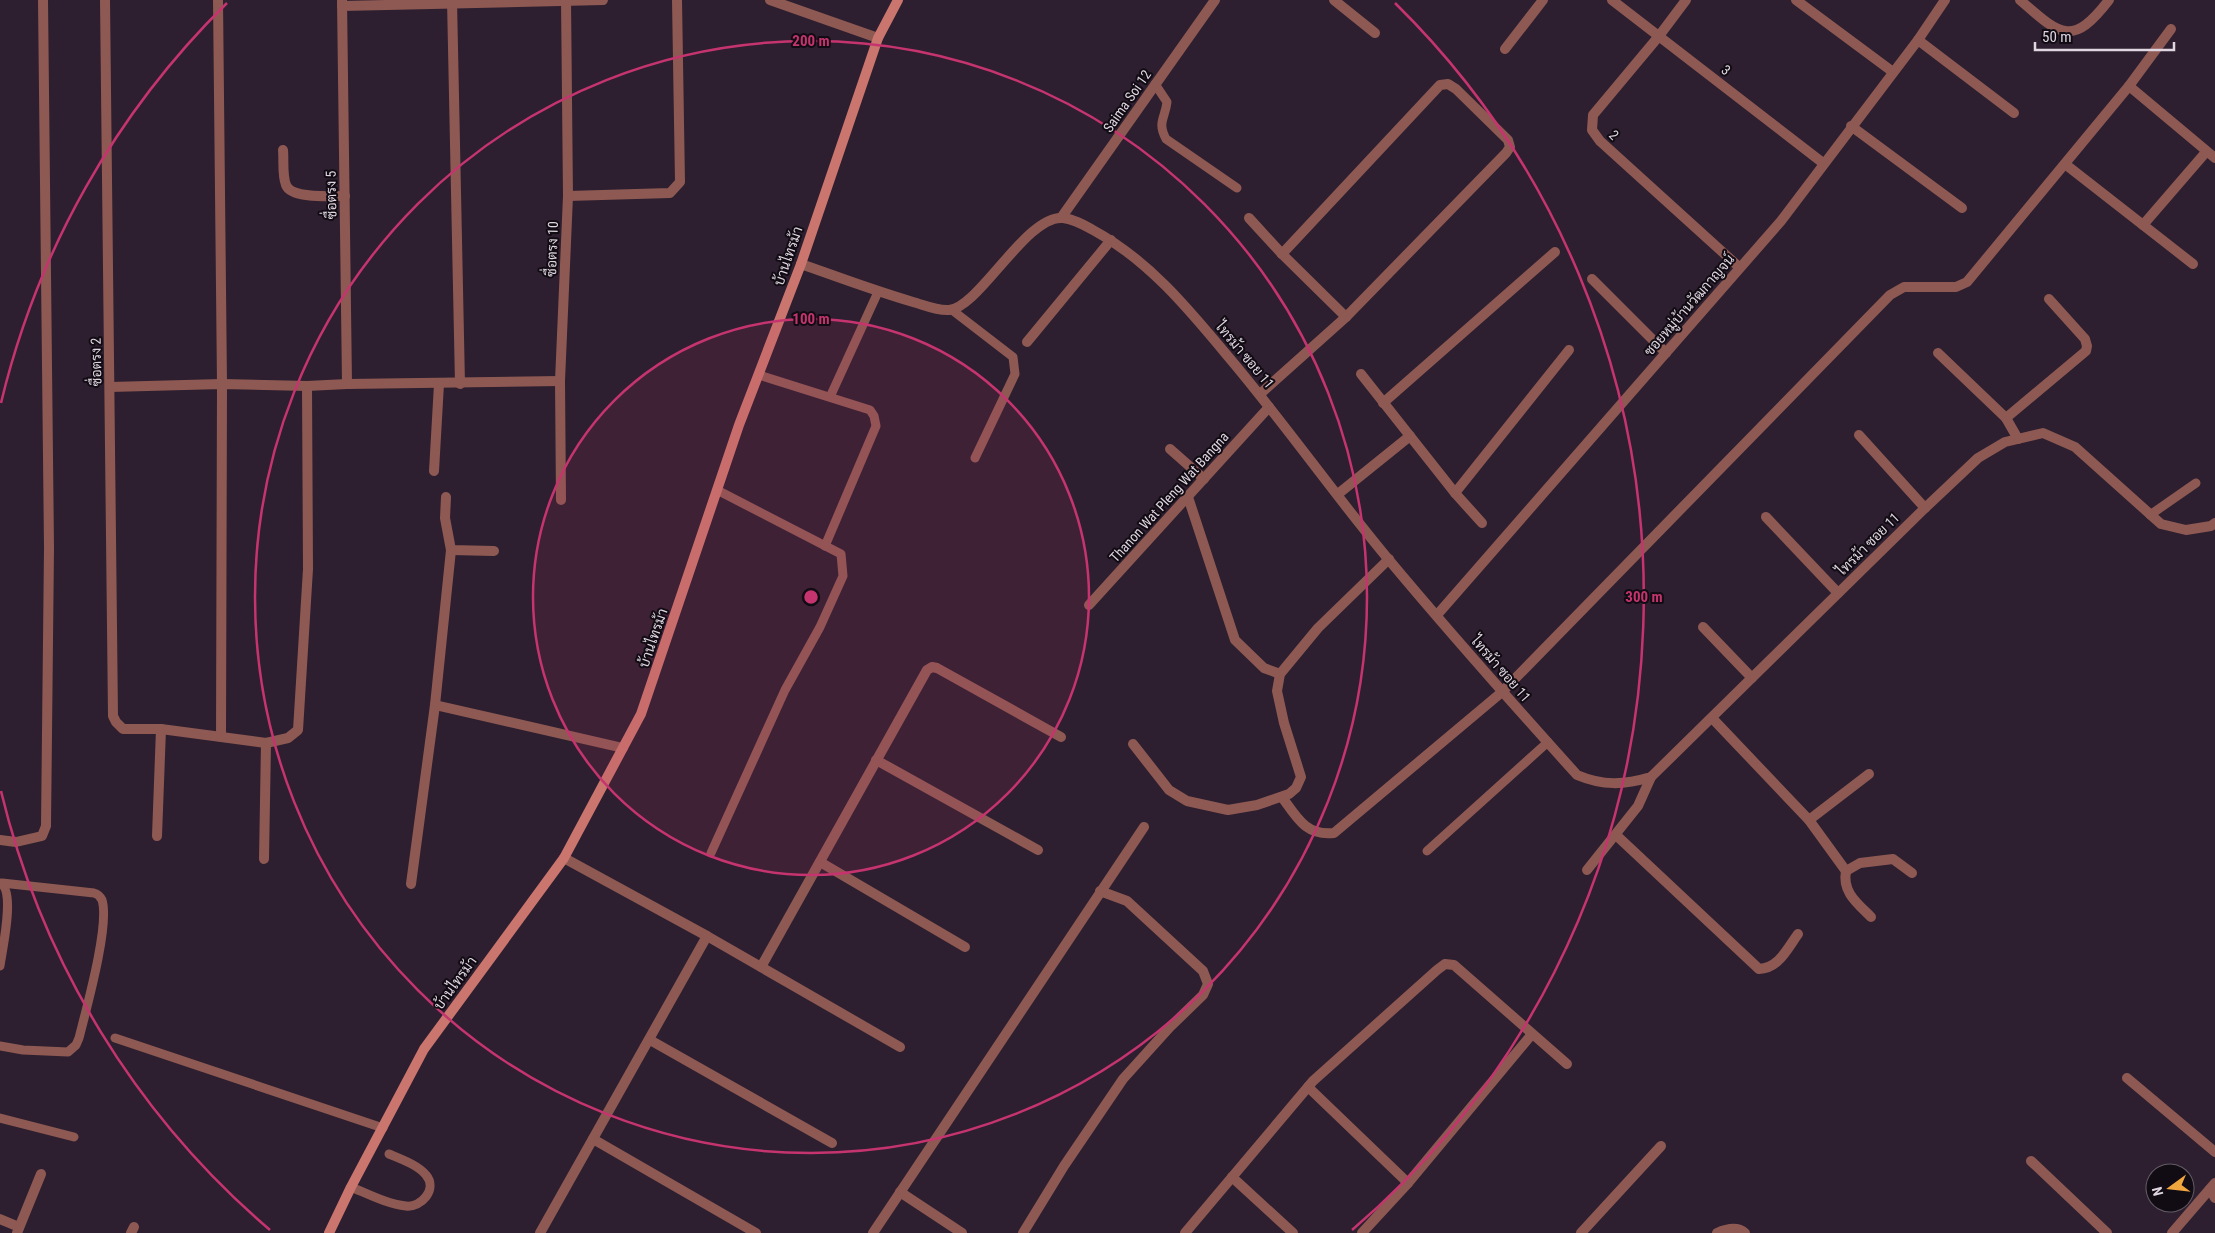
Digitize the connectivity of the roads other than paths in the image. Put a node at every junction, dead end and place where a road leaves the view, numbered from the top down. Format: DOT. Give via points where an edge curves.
graph roads {
  1 [pos="43,0"];
  2 [pos="105,0"];
  3 [pos="218,0"];
  4 [pos="603,0"];
  5 [pos="677,0"];
  6 [pos="770,0"];
  7 [pos="898,0"];
  8 [pos="1215,0"];
  9 [pos="1334,0"];
  10 [pos="1543,0"];
  11 [pos="1612,0"];
  12 [pos="1686,0"];
  13 [pos="1796,0"];
  14 [pos="1945,0"];
  15 [pos="2020,0"];
  16 [pos="2109,0"];
  17 [pos="452,1"];
  18 [pos="566,1"];
  19 [pos="342,3"];
  20 [pos="2171,28"];
  21 [pos="1375,33"];
  22 [pos="1659,36"];
  23 [pos="878,38"];
  24 [pos="1918,40"];
  25 [pos="1505,49"];
  26 [pos="1893,72"];
  27 [pos="1155,84"];
  28 [pos="2129,86"];
  29 [pos="2014,113"];
  30 [pos="1851,126"];
  31 [pos="284,150"];
  32 [pos="2211,155"];
  33 [pos="1823,163"];
  34 [pos="2065,164"];
  35 [pos="1238,188"];
  36 [pos="345,196"];
  37 [pos="568,196"];
  38 [pos="1962,208"];
  39 [pos="1061,218"];
  40 [pos="1249,218"];
  41 [pos="2143,225"];
  42 [pos="1111,240"];
  43 [pos="1555,252"];
  44 [pos="1282,254"];
  45 [pos="801,264"];
  46 [pos="2193,264"];
  47 [pos="1739,267"];
  48 [pos="1592,278"];
  49 [pos="878,292"];
  50 [pos="2049,299"];
  51 [pos="952,310"];
  52 [pos="1346,317"];
  53 [pos="1027,342"];
  54 [pos="1569,350"];
  55 [pos="1666,353"];
  56 [pos="1938,353"];
  57 [pos="1361,374"];
  58 [pos="759,376"];
  59 [pos="560,382"];
  60 [pos="222,384"];
  61 [pos="348,384"];
  62 [pos="439,384"];
  63 [pos="460,384"];
  64 [pos="308,386"];
  65 [pos="110,387"];
  66 [pos="1260,394"];
  67 [pos="830,397"];
  68 [pos="1384,403"];
  69 [pos="1269,407"];
  70 [pos="2006,418"];
  71 [pos="1859,434"];
  72 [pos="1410,436"];
  73 [pos="2018,439"];
  74 [pos="1170,448"];
  75 [pos="975,458"];
  76 [pos="434,471"];
  77 [pos="1204,479"];
  78 [pos="2196,483"];
  79 [pos="717,490"];
  80 [pos="1455,492"];
  81 [pos="1338,494"];
  82 [pos="446,497"];
  83 [pos="1188,497"];
  84 [pos="561,500"];
  85 [pos="1924,508"];
  86 [pos="2150,515"];
  87 [pos="1766,517"];
  88 [pos="1482,523"];
  89 [pos="2215,523"];
  90 [pos="825,546"];
  91 [pos="451,550"];
  92 [pos="494,551"];
  93 [pos="1388,559"];
  94 [pos="1838,593"];
  95 [pos="1089,605"];
  96 [pos="1437,616"];
  97 [pos="1703,626"];
  98 [pos="1280,674"];
  99 [pos="1752,678"];
  100 [pos="1502,692"];
  101 [pos="435,705"];
  102 [pos="1712,718"];
  103 [pos="161,729"];
  104 [pos="221,737"];
  105 [pos="1061,737"];
  106 [pos="1548,742"];
  107 [pos="266,743"];
  108 [pos="1133,744"];
  109 [pos="623,748"];
  110 [pos="876,760"];
  111 [pos="1869,774"];
  112 [pos="1651,777"];
  113 [pos="1282,797"];
  114 [pos="1809,820"];
  115 [pos="1144,827"];
  116 [pos="1616,835"];
  117 [pos="157,836"];
  118 [pos="0,840"];
  119 [pos="1038,850"];
  120 [pos="1427,851"];
  121 [pos="711,853"];
  122 [pos="564,858"];
  123 [pos="264,859"];
  124 [pos="820,862"];
  125 [pos="1587,870"];
  126 [pos="1846,871"];
  127 [pos="1912,872"];
  128 [pos="1,883"];
  129 [pos="411,884"];
  130 [pos="1100,891"];
  131 [pos="1871,917"];
  132 [pos="1798,934"];
  133 [pos="707,936"];
  134 [pos="965,947"];
  135 [pos="0,966"];
  136 [pos="762,967"];
  137 [pos="1532,1034"];
  138 [pos="115,1038"];
  139 [pos="650,1040"];
  140 [pos="0,1046"];
  141 [pos="900,1047"];
  142 [pos="1567,1064"];
  143 [pos="2127,1078"];
  144 [pos="1308,1087"];
  145 [pos="0,1118"];
  146 [pos="383,1128"];
  147 [pos="74,1137"];
  148 [pos="593,1139"];
  149 [pos="832,1143"];
  150 [pos="1661,1146"];
  151 [pos="2215,1152"];
  152 [pos="389,1154"];
  153 [pos="2031,1161"];
  154 [pos="41,1174"];
  155 [pos="1232,1177"];
  156 [pos="1408,1182"];
  157 [pos="350,1187"];
  158 [pos="2213,1190"];
  159 [pos="900,1192"];
  160 [pos="0,1219"];
  161 [pos="18,1230"];
  162 [pos="329,1233"];
  163 [pos="540,1233"];
  164 [pos="756,1233"];
  165 [pos="873,1233"];
  166 [pos="962,1233"];
  167 [pos="1023,1233"];
  168 [pos="1185,1233"];
  169 [pos="1293,1233"];
  170 [pos="1362,1233"];
  171 [pos="1581,1233"];
  172 [pos="1717,1233"];
  173 [pos="1745,1233"];
  174 [pos="2108,1233"];
  175 [pos="2172,1233"];
  1 -- 118 [label="street" via="49,548 46,826 42,836 16,842"];
  2 -- 65 [label="street, ซื่อตรง 2"];
  3 -- 60 [label="street"];
  4 -- 18 [label="street"];
  5 -- 37 [label="street" via="680,182 670,193"];
  6 -- 23 [label="street"];
  7 -- 23 [label="street, บ้านไทรม้า"];
  8 -- 27 [label="street, Saima Soi 12"];
  9 -- 21 [label="street"];
  10 -- 25 [label="street"];
  11 -- 22 [label="street, 3"];
  12 -- 22 [label="street, 2"];
  13 -- 26 [label="street"];
  14 -- 24 [label="street, ซอยหมู่บ้านวัฒกาญจน์"];
  15 -- 16 [label="street" via="2048,25 2069,32 2083,29"];
  17 -- 18 [label="street"];
  17 -- 19 [label="street"];
  17 -- 63 [label="street"];
  18 -- 37 [label="street, ซื่อตรง 10"];
  19 -- 36 [label="street, ซื่อตรง 5"];
  20 -- 28 [label="street"];
  22 -- 33 [label="street, 3"];
  22 -- 47 [label="street, 2" via="1593,115 1592,130 1600,141"];
  23 -- 45 [label="street, บ้านไทรม้า"];
  24 -- 26 [label="street, ซอยหมู่บ้านวัฒกาญจน์"];
  24 -- 29 [label="street"];
  26 -- 30 [label="street, ซอยหมู่บ้านวัฒกาญจน์"];
  27 -- 35 [label="lane" via="1167,102 1161,123 1166,139"];
  27 -- 39 [label="street, Saima Soi 12"];
  28 -- 32 [label="street"];
  28 -- 34 [label="street"];
  30 -- 33 [label="street, ซอยหมู่บ้านวัฒกาญจน์"];
  30 -- 38 [label="street"];
  31 -- 36 [label="street" via="286,185 291,192"];
  32 -- 41 [label="street"];
  33 -- 47 [label="street, ซอยหมู่บ้านวัฒกาญจน์" via="1780,221"];
  34 -- 41 [label="street"];
  34 -- 100 [label="street" via="1967,282 1956,287 1904,287 1890,295"];
  36 -- 61 [label="street, ซื่อตรง 5"];
  37 -- 59 [label="street, ซื่อตรง 10"];
  39 -- 42 [label="street, ไทรม้า ซอย 11" via="1076,221"];
  39 -- 51 [label="street" via="1047,222 1028,236 968,300"];
  40 -- 44 [label="street"];
  41 -- 46 [label="street"];
  42 -- 53 [label="street"];
  42 -- 66 [label="street, ไทรม้า ซอย 11" via="1182,301"];
  43 -- 68 [label="street"];
  44 -- 52 [label="street"];
  44 -- 52 [label="street" via="1440,85 1448,84 1456,89 1508,140 1510,147 1506,153"];
  45 -- 49 [label="street"];
  45 -- 58 [label="street, บ้านไทรม้า"];
  47 -- 55 [label="street, ซอยหมู่บ้านวัฒกาญจน์"];
  48 -- 55 [label="street"];
  49 -- 51 [label="street" via="941,310"];
  49 -- 67 [label="lane"];
  50 -- 70 [label="street" via="2085,339 2086,352"];
  51 -- 75 [label="lane" via="1013,357 1016,365 1015,374"];
  52 -- 66 [label="street"];
  54 -- 80 [label="street"];
  55 -- 96 [label="street, ซอยหมู่บ้านวัฒกาญจน์"];
  56 -- 70 [label="street"];
  57 -- 68 [label="street"];
  58 -- 67 [label="lane"];
  58 -- 79 [label="street, บ้านไทรม้า"];
  59 -- 63 [label="street"];
  59 -- 84 [label="street, ซื่อตรง 10"];
  60 -- 64 [label="street"];
  60 -- 65 [label="street"];
  60 -- 104 [label="street"];
  61 -- 62 [label="street"];
  61 -- 64 [label="street"];
  62 -- 63 [label="street"];
  62 -- 76 [label="street"];
  64 -- 107 [label="street" via="308,569 300,724 288,738"];
  65 -- 103 [label="street, ซื่อตรง 2" via="113,716 123,729"];
  66 -- 69 [label="street, ไทรม้า ซอย 11"];
  67 -- 90 [label="lane" via="870,410 876,426"];
  68 -- 72 [label="street"];
  69 -- 77 [label="street, Thanon Wat Pleng Wat Bangna"];
  69 -- 81 [label="street, ไทรม้า ซอย 11"];
  70 -- 73 [label="street"];
  71 -- 85 [label="street"];
  72 -- 80 [label="street"];
  72 -- 81 [label="street"];
  73 -- 85 [label="street, ไทรม้า ซอย 11" via="2005,442 1978,458"];
  73 -- 86 [label="street, ไทรม้า ซอย 11" via="2042,433 2075,448"];
  74 -- 77 [label="street"];
  77 -- 83 [label="street, Thanon Wat Pleng Wat Bangna"];
  78 -- 86 [label="lane"];
  79 -- 90 [label="lane"];
  79 -- 109 [label="street, บ้านไทรม้า" via="641,714"];
  80 -- 88 [label="street"];
  81 -- 93 [label="street, ไทรม้า ซอย 11"];
  82 -- 91 [label="street"];
  83 -- 95 [label="street, Thanon Wat Pleng Wat Bangna"];
  83 -- 98 [label="street" via="1235,640 1264,668"];
  85 -- 94 [label="street, ไทรม้า ซอย 11"];
  86 -- 89 [label="street, ไทรม้า ซอย 11" via="2160,524 2186,530"];
  87 -- 94 [label="street"];
  90 -- 121 [label="lane" via="841,554 843,576 820,627 785,690"];
  91 -- 92 [label="street"];
  91 -- 101 [label="street"];
  93 -- 96 [label="street, ไทรม้า ซอย 11"];
  93 -- 98 [label="street" via="1318,628"];
  94 -- 99 [label="street, ไทรม้า ซอย 11"];
  96 -- 100 [label="street, ไทรม้า ซอย 11"];
  97 -- 99 [label="street"];
  98 -- 113 [label="street" via="1277,691 1302,777 1296,788"];
  99 -- 102 [label="street, ไทรม้า ซอย 11"];
  100 -- 106 [label="street, ไทรม้า ซอย 11"];
  100 -- 113 [label="street" via="1334,833 1320,835 1302,823"];
  101 -- 109 [label="street"];
  101 -- 129 [label="street"];
  102 -- 112 [label="street, ไทรม้า ซอย 11"];
  102 -- 114 [label="street"];
  103 -- 104 [label="street"];
  103 -- 117 [label="street"];
  104 -- 107 [label="street"];
  105 -- 110 [label="street" via="932,667"];
  106 -- 112 [label="street, ไทรม้า ซอย 11" via="1577,775 1594,782 1618,784"];
  106 -- 120 [label="lane"];
  107 -- 123 [label="street"];
  108 -- 113 [label="street" via="1169,790 1187,801 1228,810"];
  109 -- 122 [label="street, บ้านไทรม้า"];
  110 -- 119 [label="street"];
  110 -- 124 [label="street"];
  111 -- 114 [label="street"];
  112 -- 116 [label="street" via="1638,806"];
  114 -- 126 [label="street"];
  115 -- 130 [label="street"];
  116 -- 125 [label="street"];
  116 -- 132 [label="street" via="1759,969 1776,964"];
  122 -- 133 [label="street"];
  122 -- 146 [label="street, บ้านไทรม้า" via="424,1049"];
  124 -- 134 [label="street"];
  124 -- 136 [label="street"];
  126 -- 127 [label="street" via="1860,863 1893,858"];
  126 -- 131 [label="street" via="1844,882 1849,894"];
  128 -- 135 [label="lane" via="7,893 7,917"];
  128 -- 140 [label="lane" via="98,894 103,916 97,963 76,1046 68,1052"];
  130 -- 159 [label="street"];
  130 -- 167 [label="street" via="1127,901 1203,971 1208,984 1203,995 1123,1079"];
  133 -- 136 [label="street"];
  133 -- 139 [label="street"];
  136 -- 141 [label="street"];
  137 -- 142 [label="street"];
  137 -- 144 [label="street" via="1454,966 1445,964"];
  137 -- 156 [label="street"];
  138 -- 146 [label="lane"];
  139 -- 148 [label="street"];
  139 -- 149 [label="street"];
  143 -- 151 [label="street"];
  144 -- 155 [label="street"];
  144 -- 156 [label="street"];
  145 -- 147 [label="lane"];
  146 -- 157 [label="street, บ้านไทรม้า"];
  148 -- 163 [label="street"];
  148 -- 164 [label="street"];
  150 -- 171 [label="street"];
  152 -- 157 [label="lane" via="427,1176 430,1185 420,1204 407,1206"];
  153 -- 174 [label="street"];
  154 -- 161 [label="street"];
  155 -- 168 [label="street"];
  155 -- 169 [label="street"];
  156 -- 170 [label="street"];
  157 -- 162 [label="street, บ้านไทรม้า"];
  158 -- 175 [label="street"];
  159 -- 165 [label="street"];
  159 -- 166 [label="street"];
  160 -- 161 [label="street"];
  172 -- 173 [label="street" via="1727,1228"];
}
